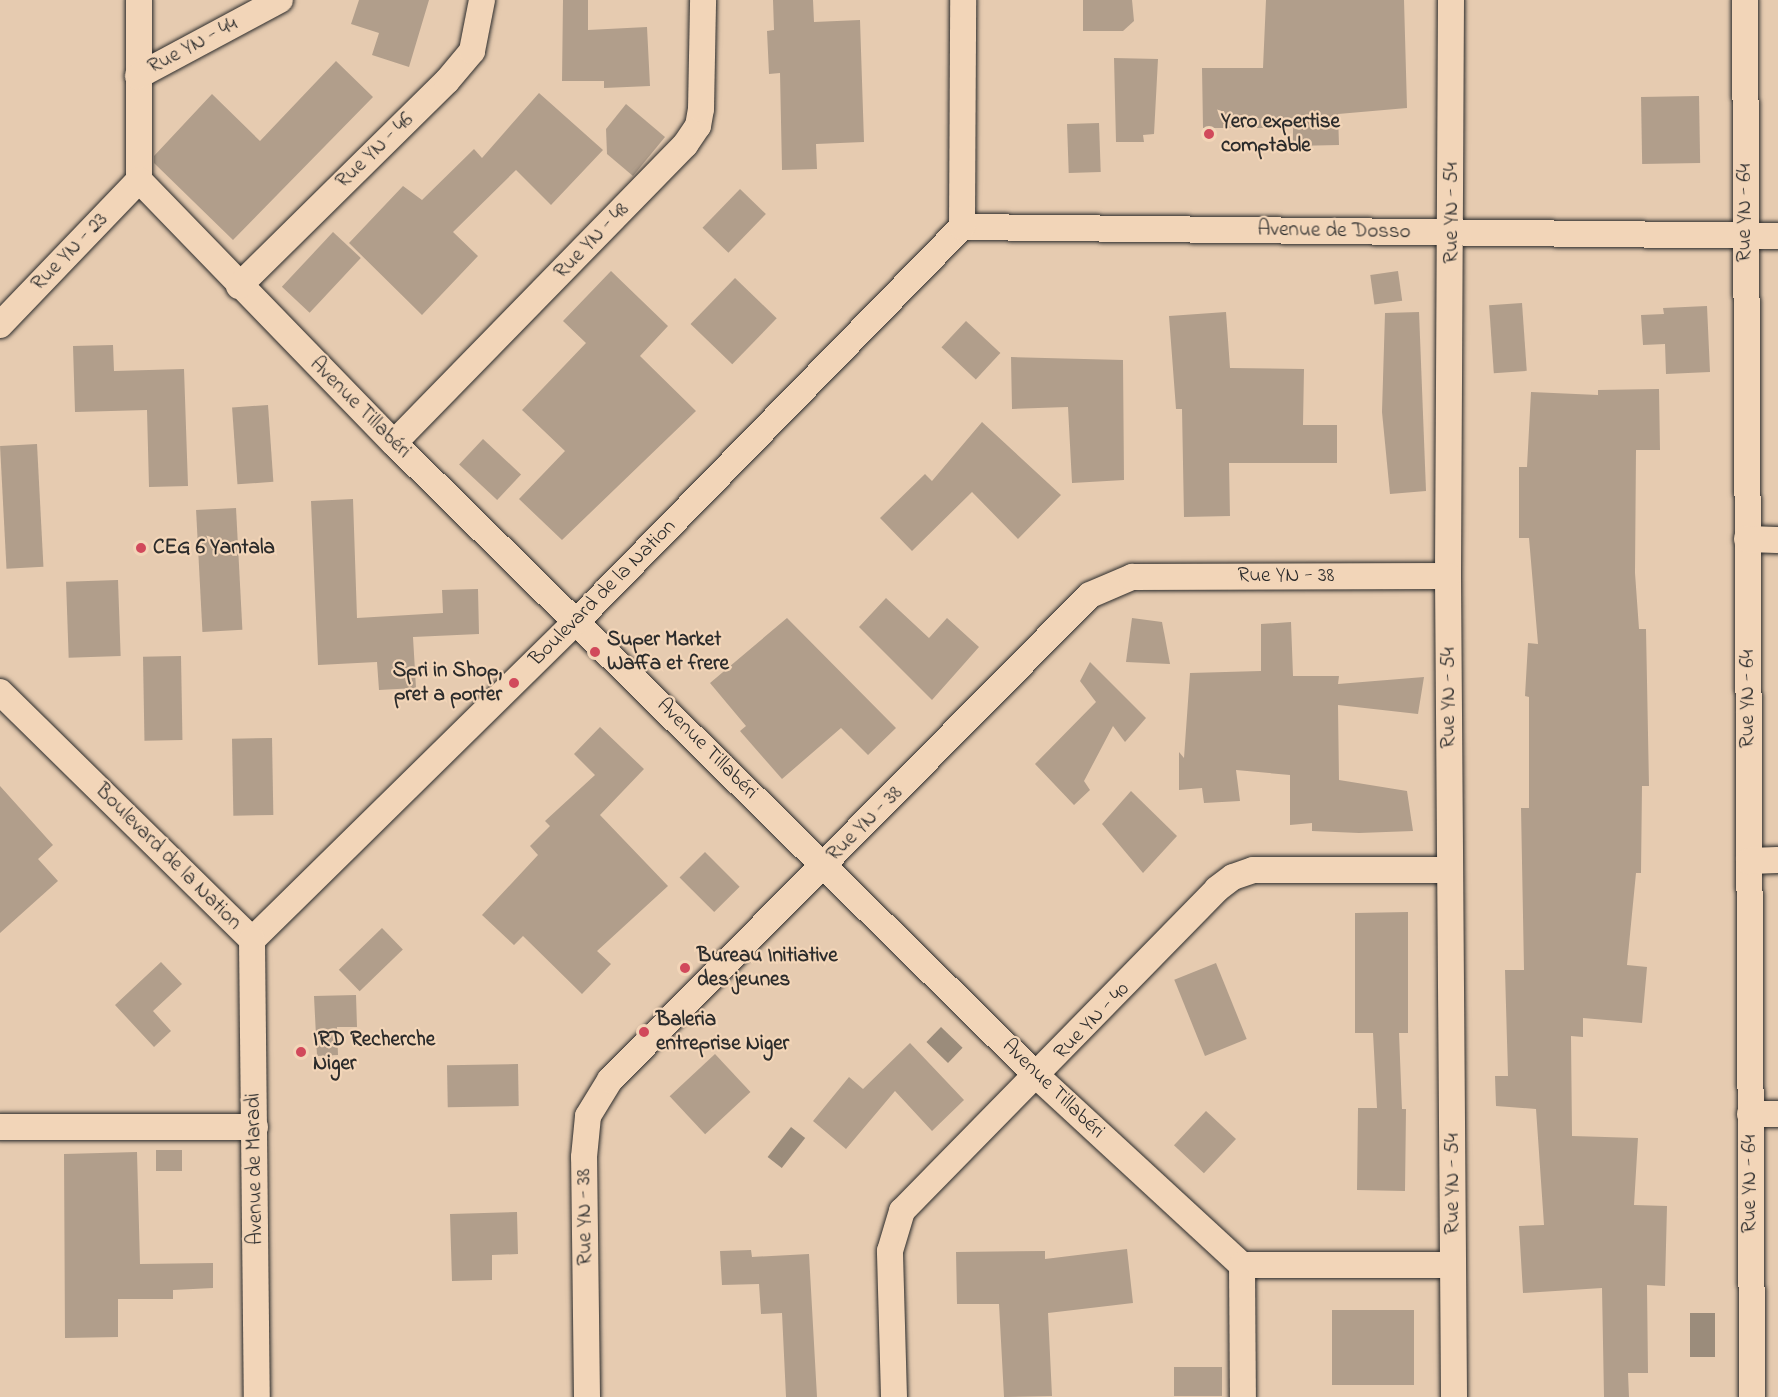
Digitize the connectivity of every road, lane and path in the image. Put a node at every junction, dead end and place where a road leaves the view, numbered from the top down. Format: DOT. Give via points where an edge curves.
graph roads {
  1 [pos="139,0"];
  2 [pos="280,0"];
  3 [pos="482,0"];
  4 [pos="703,0"];
  5 [pos="963,0"];
  6 [pos="1451,0"];
  7 [pos="1745,0"];
  8 [pos="138,76"];
  9 [pos="139,180"];
  10 [pos="962,227"];
  11 [pos="1452,233"];
  12 [pos="1745,236"];
  13 [pos="1778,236"];
  14 [pos="238,286"];
  15 [pos="0,325"];
  16 [pos="394,443"];
  17 [pos="1747,539"];
  18 [pos="1778,540"];
  19 [pos="1448,576"];
  20 [pos="577,621"];
  21 [pos="0,692"];
  22 [pos="1778,860"];
  23 [pos="1749,861"];
  24 [pos="825,865"];
  25 [pos="1450,870"];
  26 [pos="252,940"];
  27 [pos="1038,1077"];
  28 [pos="1750,1114"];
  29 [pos="1778,1114"];
  30 [pos="255,1127"];
  31 [pos="0,1128"];
  32 [pos="1242,1265"];
  33 [pos="1453,1265"];
  34 [pos="257,1397"];
  35 [pos="587,1397"];
  36 [pos="894,1397"];
  37 [pos="1243,1397"];
  38 [pos="1455,1397"];
  39 [pos="1752,1397"];
  1 -- 8 [label="street"];
  2 -- 8 [label="street, Rue YN - 44"];
  3 -- 14 [label="street, Rue YN - 46" via="472,51 454,73"];
  4 -- 16 [label="street, Rue YN - 48" via="701,109 698,126 685,145"];
  5 -- 10 [label="street"];
  6 -- 11 [label="street, Rue YN - 54"];
  7 -- 12 [label="street, Rue YN - 64"];
  8 -- 9 [label="street"];
  9 -- 14 [label="street, Avenue Tillabéri"];
  9 -- 15 [label="street, Rue YN - 23"];
  10 -- 11 [label="street, Avenue de Dosso"];
  10 -- 20 [label="street, Boulevard de la Nation"];
  11 -- 12 [label="street, Avenue de Dosso"];
  11 -- 19 [label="street, Rue YN - 54"];
  12 -- 13 [label="street, Avenue de Dosso"];
  12 -- 17 [label="street, Rue YN - 64"];
  14 -- 16 [label="street, Avenue Tillabéri"];
  16 -- 20 [label="street, Avenue Tillabéri"];
  17 -- 18 [label="street"];
  17 -- 23 [label="street, Rue YN - 64"];
  19 -- 24 [label="street, Rue YN - 38" via="1132,577 1111,582 1090,595"];
  19 -- 25 [label="street, Rue YN - 54"];
  20 -- 24 [label="street, Avenue Tillabéri"];
  20 -- 26 [label="street, Boulevard de la Nation"];
  21 -- 26 [label="street, Boulevard de la Nation"];
  22 -- 23 [label="street"];
  23 -- 28 [label="street, Rue YN - 64"];
  24 -- 27 [label="street, Avenue Tillabéri"];
  24 -- 35 [label="street, Rue YN - 38" via="610,1080 588,1116 584,1157"];
  25 -- 27 [label="street, Rue YN - 40" via="1253,870 1233,877"];
  25 -- 33 [label="street, Rue YN - 54"];
  26 -- 30 [label="street, Avenue de Maradi"];
  27 -- 32 [label="street, Avenue Tillabéri"];
  27 -- 36 [label="street, Rue YN - 40" via="902,1211 890,1251"];
  28 -- 29 [label="street"];
  28 -- 39 [label="street, Rue YN - 64"];
  30 -- 31 [label="street"];
  30 -- 34 [label="street, Avenue de Maradi"];
  32 -- 33 [label="street"];
  32 -- 37 [label="street"];
  33 -- 38 [label="street, Rue YN - 54"];
}
